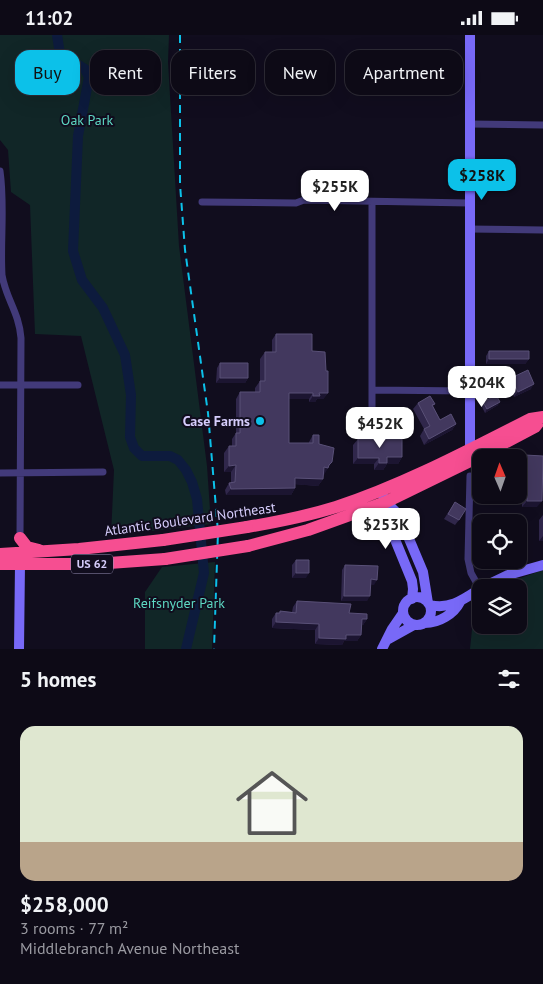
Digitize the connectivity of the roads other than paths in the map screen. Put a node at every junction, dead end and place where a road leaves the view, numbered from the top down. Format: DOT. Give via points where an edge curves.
graph roads {
  1 [pos="470,35"];
  2 [pos="470,124"];
  3 [pos="543,125"];
  4 [pos="0,171"];
  5 [pos="202,202"];
  6 [pos="372,203"];
  7 [pos="469,203"];
  8 [pos="0,214"];
  9 [pos="469,229"];
  10 [pos="543,230"];
  11 [pos="0,300"];
  12 [pos="9,300"];
  13 [pos="0,385"];
  14 [pos="21,385"];
  15 [pos="78,385"];
  16 [pos="372,390"];
  17 [pos="469,391"];
  18 [pos="543,417"];
  19 [pos="372,433"];
  20 [pos="470,455"];
  21 [pos="103,472"];
  22 [pos="0,473"];
  23 [pos="20,473"];
  24 [pos="470,476"];
  25 [pos="383,496"];
  26 [pos="20,538"];
  27 [pos="47,551"];
  28 [pos="1,557"];
  29 [pos="20,564"];
  30 [pos="543,565"];
  31 [pos="475,579"];
  32 [pos="500,579"];
  33 [pos="472,594"];
  34 [pos="412,599"];
  35 [pos="460,602"];
  36 [pos="429,604"];
  37 [pos="403,613"];
  38 [pos="426,623"];
  39 [pos="414,625"];
  40 [pos="384,645"];
  41 [pos="20,649"];
  1 -- 2 [label="street"];
  2 -- 3 [label="street"];
  2 -- 7 [label="street"];
  4 -- 8 [label="street"];
  5 -- 6 [label="street" via="296,203 304,200"];
  6 -- 7 [label="street"];
  6 -- 16 [label="street"];
  7 -- 9 [label="street"];
  8 -- 12 [label="street" via="2,273"];
  9 -- 10 [label="street"];
  9 -- 17 [label="street"];
  11 -- 12 [label="street"];
  12 -- 14 [label="street" via="21,327"];
  13 -- 14 [label="street"];
  14 -- 15 [label="street"];
  14 -- 23 [label="street"];
  16 -- 17 [label="street"];
  16 -- 19 [label="street"];
  17 -- 20 [label="street"];
  18 -- 20 [label="highway, US 62" via="530,419"];
  20 -- 25 [label="highway, US 62"];
  21 -- 23 [label="street"];
  22 -- 23 [label="street"];
  23 -- 26 [label="street"];
  24 -- 31 [label="street" via="468,559"];
  25 -- 27 [label="highway, Atlantic Boulevard Northeast / US 62, bridge" via="248,527 163,540"];
  25 -- 29 [label="highway, US 62, bridge" via="308,530 248,546 165,559 95,564"];
  25 -- 34 [label="street" via="387,520 413,583"];
  25 -- 36 [label="street" via="399,515 423,572"];
  26 -- 27 [label="highway" via="27,547"];
  26 -- 28 [label="highway" via="14,549"];
  27 -- 28 [label="highway, Atlantic Boulevard Northeast / US 62"];
  28 -- 29 [label="highway, US 62"];
  29 -- 41 [label="street"];
  30 -- 32 [label="street"];
  33 -- 35 [label="street"];
  34 -- 36 [label="street" via="421,598"];
  34 -- 37 [label="street" via="406,603"];
  35 -- 36 [label="street" via="443,607"];
  35 -- 38 [label="street" via="456,609 441,619"];
  36 -- 38 [label="street" via="431,615"];
  37 -- 39 [label="street"];
  37 -- 40 [label="street"];
  38 -- 39 [label="street"];
  39 -- 40 [label="street"];
}
